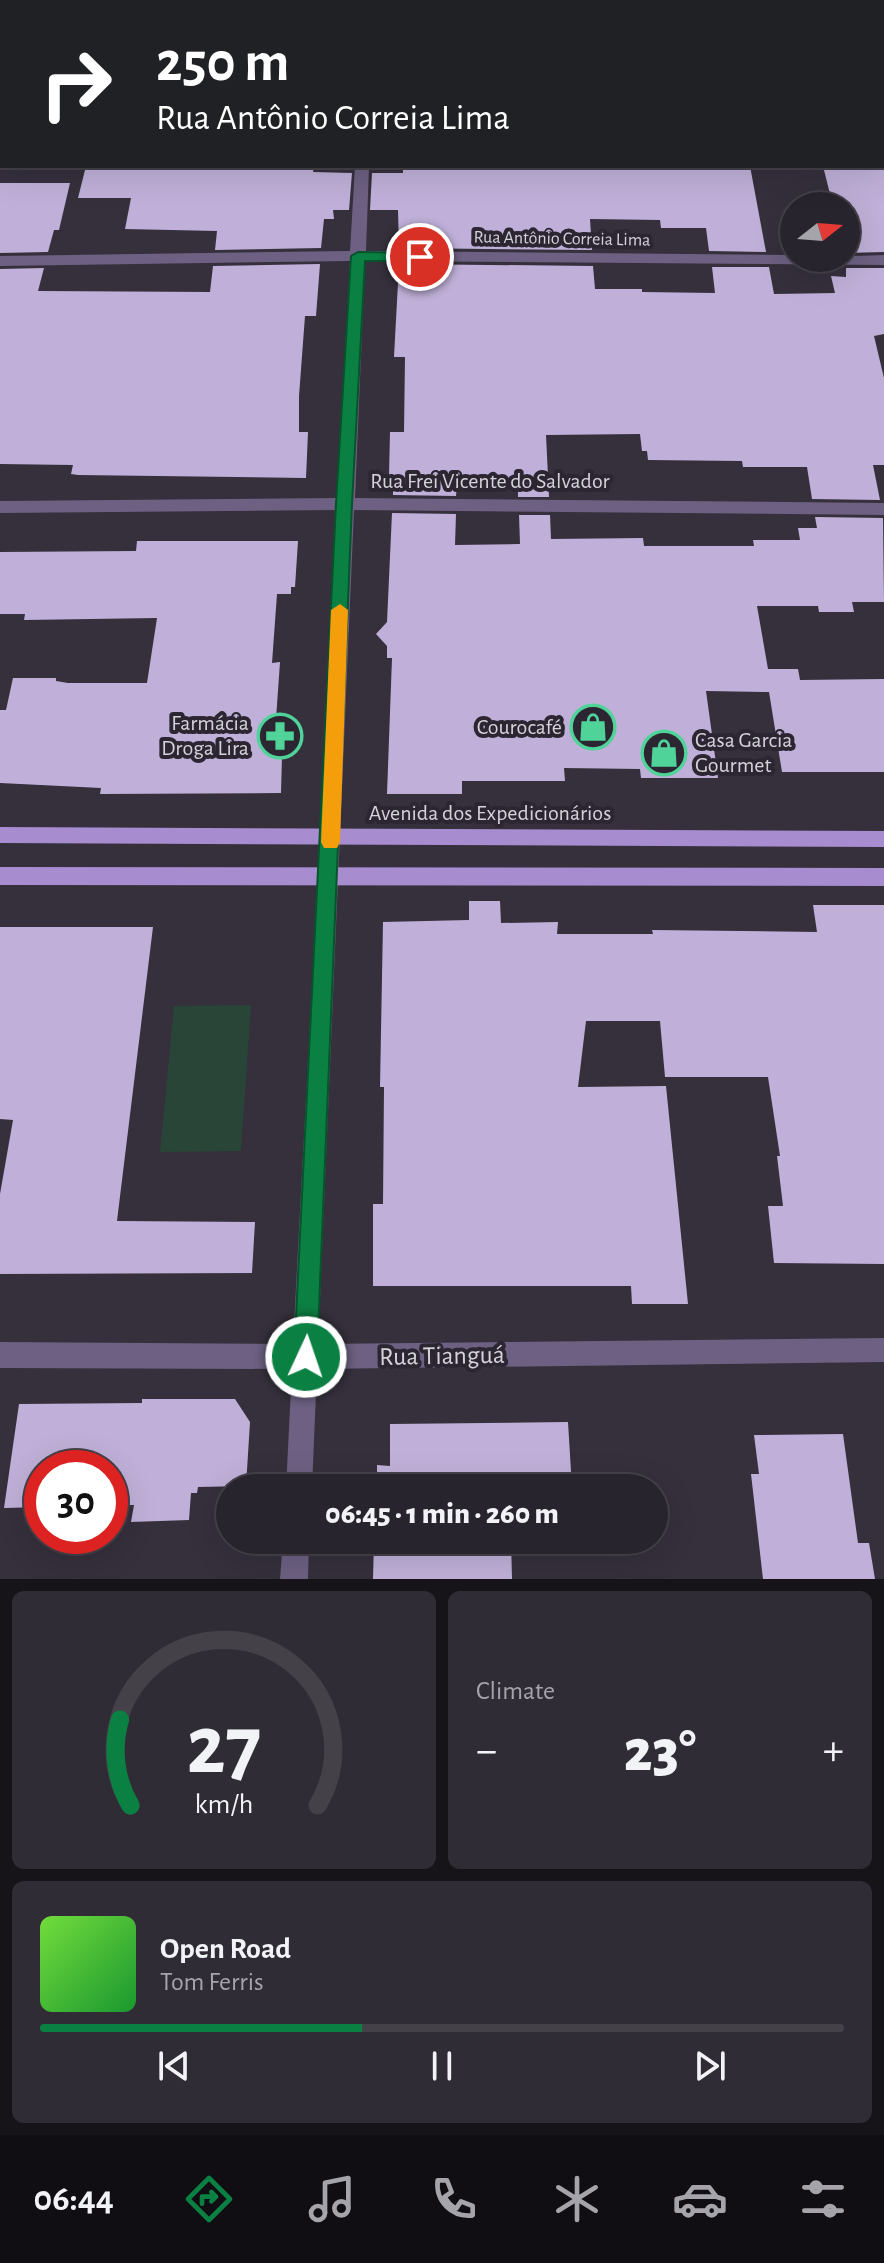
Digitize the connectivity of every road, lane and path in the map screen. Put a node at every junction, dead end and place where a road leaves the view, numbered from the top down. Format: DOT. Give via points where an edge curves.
graph roads {
  1 [pos="362,168"];
  2 [pos="358,256"];
  3 [pos="884,260"];
  4 [pos="0,261"];
  5 [pos="344,504"];
  6 [pos="0,507"];
  7 [pos="884,509"];
  8 [pos="0,835"];
  9 [pos="331,836"];
  10 [pos="884,839"];
  11 [pos="0,876"];
  12 [pos="329,877"];
  13 [pos="884,877"];
  14 [pos="884,1350"];
  15 [pos="0,1355"];
  16 [pos="306,1357"];
  17 [pos="300,1474"];
  18 [pos="295,1554"];
  19 [pos="294,1579"];
  1 -- 2 [label="street"];
  2 -- 3 [label="street, Rua Antônio Correia Lima"];
  2 -- 4 [label="street, Rua Antônio Correia Lima"];
  2 -- 5 [label="street"];
  5 -- 6 [label="street, Rua Frei Vicente do Salvador"];
  5 -- 7 [label="street, Rua Frei Vicente do Salvador"];
  5 -- 9 [label="street"];
  8 -- 9 [label="main road, Avenida dos Expedicionários"];
  9 -- 10 [label="main road, Avenida dos Expedicionários"];
  9 -- 12 [label="street"];
  11 -- 12 [label="main road"];
  12 -- 13 [label="main road"];
  12 -- 16 [label="street"];
  14 -- 16 [label="street, Rua Tianguá"];
  15 -- 16 [label="street, Rua Tianguá"];
  16 -- 17 [label="street"];
  18 -- 19 [label="street"];
}
